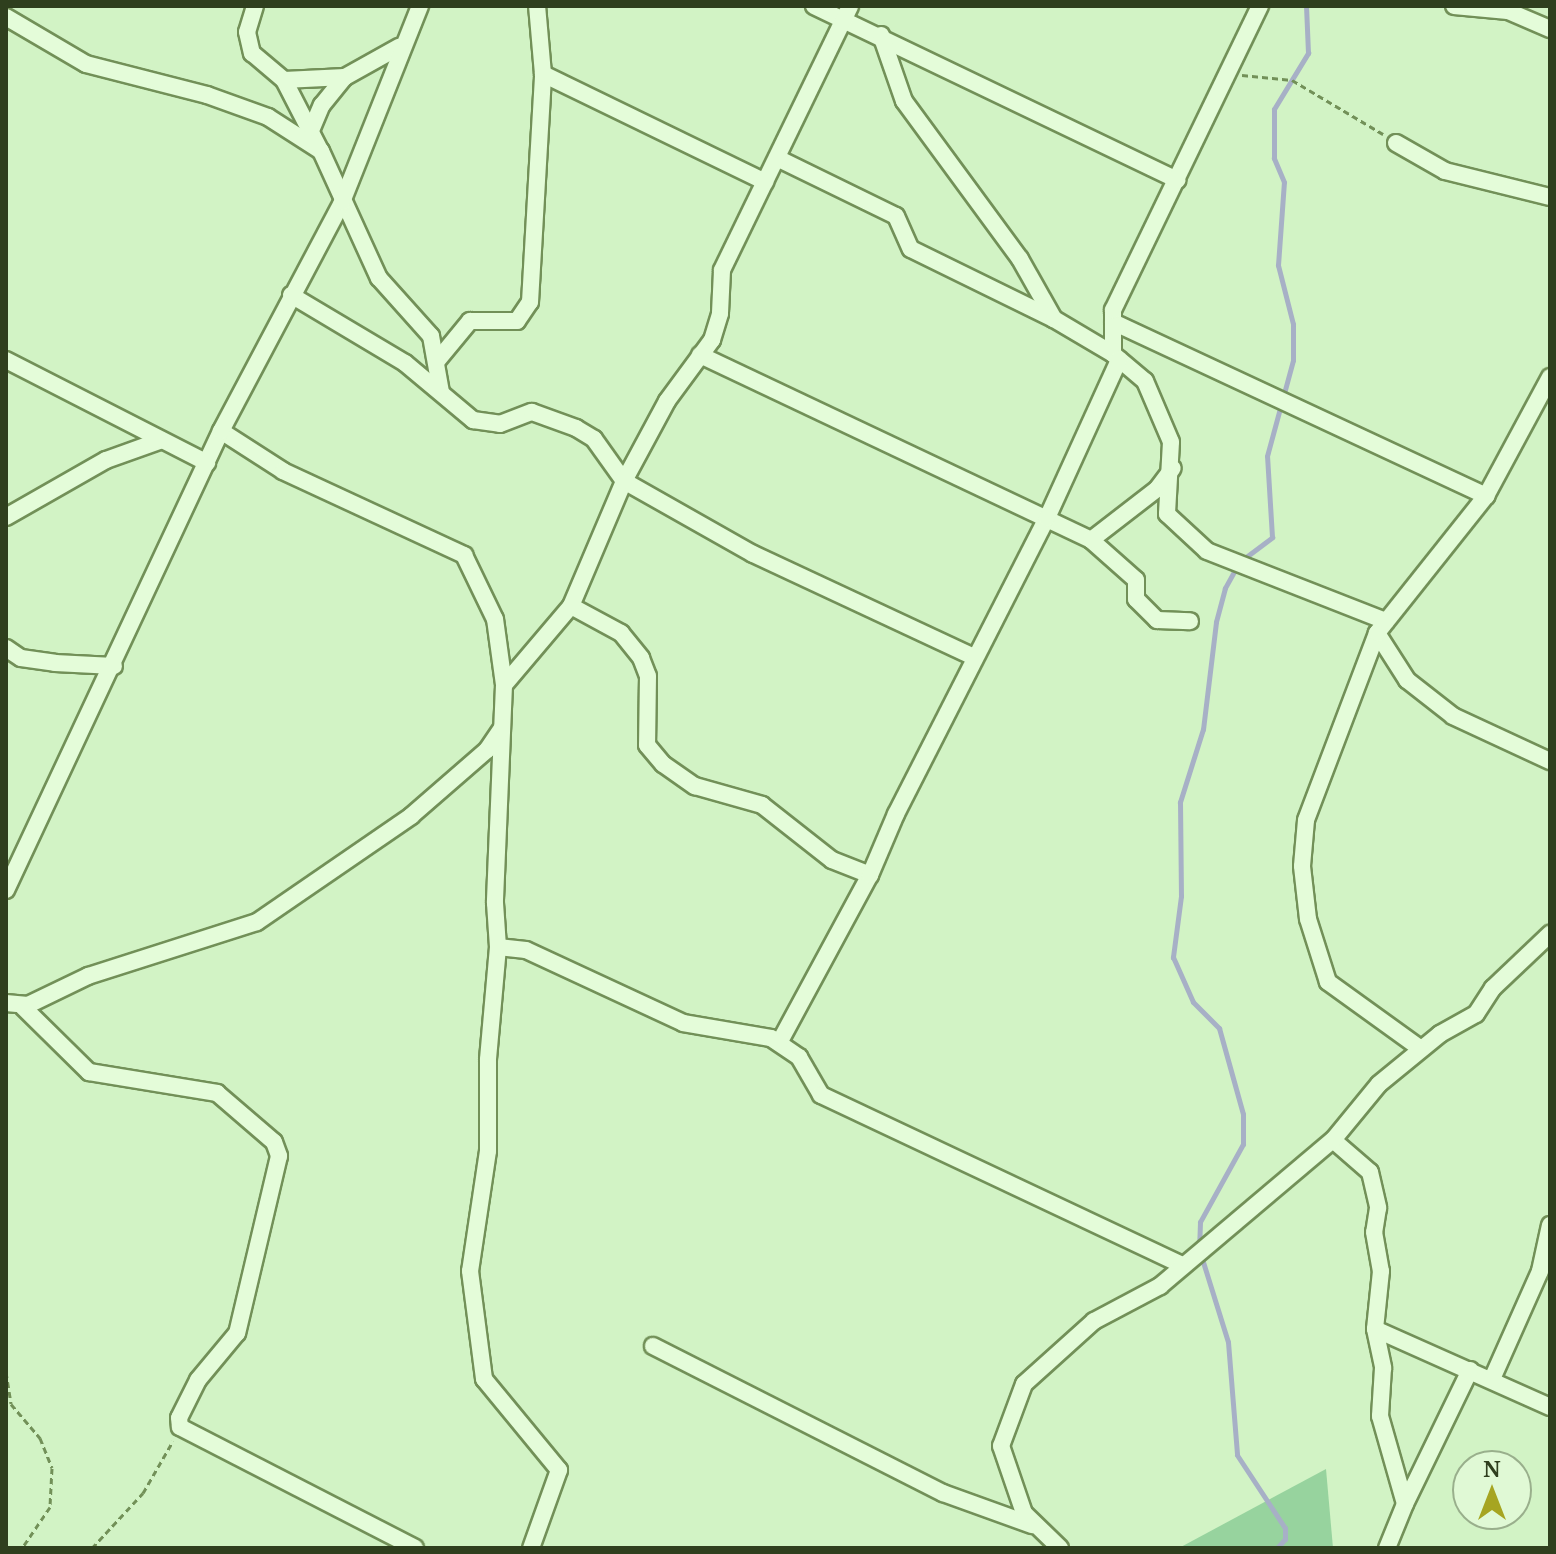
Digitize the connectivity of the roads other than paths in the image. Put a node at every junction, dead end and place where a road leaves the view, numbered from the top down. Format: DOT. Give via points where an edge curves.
graph roads {
  1 [pos="255,6"];
  2 [pos="420,6"];
  3 [pos="537,6"];
  4 [pos="814,6"];
  5 [pos="1260,6"];
  6 [pos="1454,6"];
  7 [pos="847,13"];
  8 [pos="6,17"];
  9 [pos="1550,29"];
  10 [pos="881,35"];
  11 [pos="399,47"];
  12 [pos="543,74"];
  13 [pos="345,77"];
  14 [pos="284,80"];
  15 [pos="312,128"];
  16 [pos="1396,143"];
  17 [pos="321,151"];
  18 [pos="777,158"];
  19 [pos="1177,180"];
  20 [pos="765,182"];
  21 [pos="1550,197"];
  22 [pos="342,202"];
  23 [pos="291,295"];
  24 [pos="1054,319"];
  25 [pos="1113,322"];
  26 [pos="700,355"];
  27 [pos="1116,357"];
  28 [pos="6,360"];
  29 [pos="437,361"];
  30 [pos="1548,388"];
  31 [pos="441,392"];
  32 [pos="221,431"];
  33 [pos="162,440"];
  34 [pos="207,463"];
  35 [pos="1174,467"];
  36 [pos="624,481"];
  37 [pos="1486,496"];
  38 [pos="6,517"];
  39 [pos="1047,518"];
  40 [pos="1091,540"];
  41 [pos="571,606"];
  42 [pos="1190,621"];
  43 [pos="1382,627"];
  44 [pos="6,648"];
  45 [pos="974,657"];
  46 [pos="114,666"];
  47 [pos="504,685"];
  48 [pos="503,727"];
  49 [pos="1550,761"];
  50 [pos="870,875"];
  51 [pos="6,890"];
  52 [pos="1550,934"];
  53 [pos="498,947"];
  54 [pos="14,1005"];
  55 [pos="779,1043"];
  56 [pos="1421,1049"];
  57 [pos="1333,1140"];
  58 [pos="1550,1225"];
  59 [pos="1180,1264"];
  60 [pos="1375,1329"];
  61 [pos="653,1346"];
  62 [pos="1470,1370"];
  63 [pos="1492,1379"];
  64 [pos="1550,1407"];
  65 [pos="1405,1504"];
  66 [pos="1037,1527"];
  67 [pos="535,1544"];
  68 [pos="415,1548"];
  69 [pos="1060,1548"];
  70 [pos="1387,1548"];
  1 -- 14 [label="street" via="247,32 252,53"];
  2 -- 11 [label="street"];
  3 -- 12 [label="street"];
  4 -- 7 [label="street"];
  5 -- 19 [label="street"];
  6 -- 9 [label="street" via="1508,11"];
  7 -- 10 [label="street"];
  7 -- 18 [label="street"];
  8 -- 17 [label="street" via="86,64 207,95 268,117"];
  10 -- 19 [label="street"];
  10 -- 24 [label="street" via="904,101 1020,259"];
  11 -- 13 [label="street"];
  11 -- 22 [label="street"];
  12 -- 20 [label="street"];
  12 -- 29 [label="street" via="530,302 517,321 470,321"];
  13 -- 14 [label="street"];
  13 -- 15 [label="street"];
  14 -- 15 [label="street"];
  15 -- 17 [label="street"];
  16 -- 21 [label="street" via="1445,171"];
  17 -- 22 [label="street"];
  18 -- 20 [label="street"];
  18 -- 24 [label="street" via="896,216 911,249 920,255"];
  19 -- 25 [label="street" via="1113,310"];
  20 -- 26 [label="street" via="722,270 720,313 712,340"];
  22 -- 23 [label="street"];
  22 -- 29 [label="street" via="379,278 431,336"];
  23 -- 31 [label="street" via="405,363"];
  23 -- 32 [label="street"];
  24 -- 27 [label="street"];
  25 -- 27 [label="street"];
  25 -- 37 [label="street"];
  26 -- 36 [label="street" via="667,401"];
  26 -- 39 [label="street"];
  27 -- 35 [label="street" via="1145,381 1171,442"];
  27 -- 39 [label="street"];
  28 -- 33 [label="street"];
  29 -- 31 [label="street"];
  30 -- 37 [label="street"];
  31 -- 36 [label="street" via="481,422 500,424 532,412 576,428 594,439"];
  32 -- 34 [label="street"];
  32 -- 47 [label="street" via="283,471 464,555 495,619"];
  33 -- 34 [label="street"];
  33 -- 38 [label="street" via="106,460"];
  34 -- 46 [label="street"];
  35 -- 40 [label="street" via="1157,489"];
  35 -- 43 [label="street" via="1167,514 1207,551"];
  36 -- 41 [label="street"];
  36 -- 45 [label="street" via="753,554"];
  37 -- 43 [label="street"];
  39 -- 40 [label="street"];
  39 -- 45 [label="street"];
  40 -- 42 [label="street" via="1136,580 1136,599 1157,620"];
  41 -- 47 [label="street"];
  41 -- 50 [label="street" via="621,633 641,658 648,676 647,745 663,764 695,786 762,805 832,860"];
  43 -- 49 [label="street" via="1407,680 1453,716"];
  43 -- 56 [label="street" via="1306,820 1304,879 1308,919 1328,982"];
  44 -- 46 [label="street" via="21,658"];
  45 -- 50 [label="street"];
  46 -- 51 [label="street"];
  47 -- 48 [label="street"];
  48 -- 53 [label="street"];
  48 -- 54 [label="street" via="487,750 411,816 257,922"];
  50 -- 55 [label="street"];
  52 -- 56 [label="street" via="1493,988 1476,1014"];
  53 -- 55 [label="street" via="526,950 683,1023 757,1032"];
  53 -- 67 [label="street" via="488,1060 488,1151 470,1271 484,1379 559,1470"];
  54 -- 68 [label="street" via="89,1072 217,1093 279,1149 237,1333 198,1380 179,1418 180,1427"];
  55 -- 59 [label="street" via="799,1057 821,1095"];
  56 -- 57 [label="street" via="1379,1084"];
  57 -- 59 [label="street"];
  57 -- 60 [label="street" via="1370,1172 1381,1271"];
  58 -- 63 [label="street" via="1540,1271"];
  59 -- 66 [label="street" via="1146,1297 1094,1321 1024,1384 1001,1446 1024,1513"];
  60 -- 62 [label="street"];
  60 -- 65 [label="street" via="1383,1368 1380,1416"];
  61 -- 66 [label="street" via="943,1493"];
  62 -- 63 [label="street"];
  62 -- 65 [label="street"];
  63 -- 64 [label="street"];
  65 -- 70 [label="street"];
  66 -- 69 [label="street"];
}
